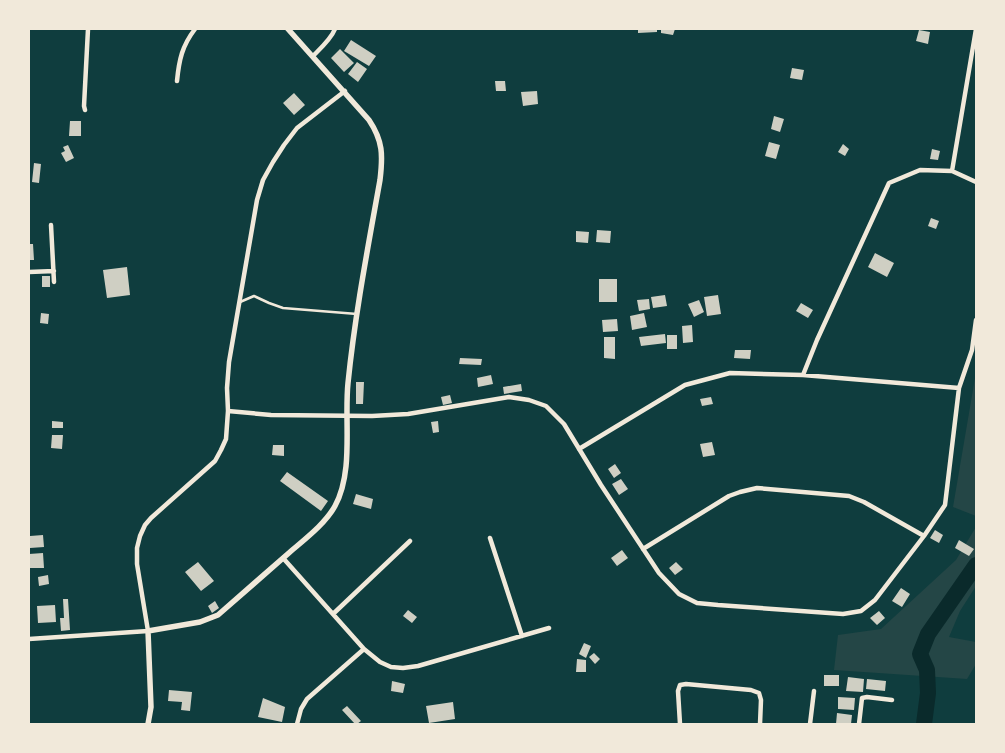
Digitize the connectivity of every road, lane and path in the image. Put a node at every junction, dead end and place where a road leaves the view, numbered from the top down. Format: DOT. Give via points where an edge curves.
graph roads {
  1 [pos="88,29"];
  2 [pos="195,29"];
  3 [pos="288,29"];
  4 [pos="335,29"];
  5 [pos="976,29"];
  6 [pos="313,56"];
  7 [pos="177,81"];
  8 [pos="345,91"];
  9 [pos="85,110"];
  10 [pos="952,171"];
  11 [pos="976,182"];
  12 [pos="51,225"];
  13 [pos="54,271"];
  14 [pos="29,272"];
  15 [pos="54,282"];
  16 [pos="238,303"];
  17 [pos="356,314"];
  18 [pos="976,320"];
  19 [pos="803,375"];
  20 [pos="960,388"];
  21 [pos="228,411"];
  22 [pos="348,416"];
  23 [pos="579,449"];
  24 [pos="924,536"];
  25 [pos="490,538"];
  26 [pos="410,541"];
  27 [pos="643,549"];
  28 [pos="283,558"];
  29 [pos="333,614"];
  30 [pos="549,628"];
  31 [pos="148,631"];
  32 [pos="522,636"];
  33 [pos="29,639"];
  34 [pos="364,649"];
  35 [pos="814,691"];
  36 [pos="892,700"];
  37 [pos="148,724"];
  38 [pos="297,724"];
  39 [pos="680,724"];
  40 [pos="760,724"];
  41 [pos="810,724"];
  42 [pos="859,724"];
  1 -- 9 [label="street"];
  2 -- 7 [label="street" via="182,51"];
  3 -- 6 [label="street"];
  4 -- 6 [label="street"];
  5 -- 10 [label="street"];
  6 -- 8 [label="street"];
  8 -- 16 [label="street" via="297,128 272,162 257,200"];
  8 -- 17 [label="street" via="374,127 383,158"];
  10 -- 11 [label="street"];
  10 -- 19 [label="street" via="920,170 889,183"];
  12 -- 13 [label="street"];
  13 -- 14 [label="street"];
  13 -- 15 [label="street"];
  16 -- 17 [label="lane" via="254,296 283,308"];
  16 -- 21 [label="street" via="229,362"];
  17 -- 22 [label="street"];
  18 -- 20 [label="street" via="972,350"];
  19 -- 20 [label="street"];
  19 -- 23 [label="street" via="730,373 685,385"];
  20 -- 24 [label="street" via="945,504"];
  21 -- 22 [label="street"];
  21 -- 31 [label="street" via="226,439 215,461 151,518 140,536 137,564"];
  22 -- 23 [label="street" via="408,414 509,397 546,406 564,424"];
  22 -- 28 [label="street" via="345,475 334,508 318,528"];
  23 -- 27 [label="street"];
  24 -- 27 [label="street" via="848,496 757,488 729,496"];
  24 -- 27 [label="street" via="875,600 861,611 843,614 697,603 679,594"];
  25 -- 32 [label="street"];
  26 -- 29 [label="street"];
  28 -- 29 [label="street"];
  28 -- 31 [label="street" via="218,615 200,622"];
  29 -- 34 [label="street"];
  30 -- 32 [label="street"];
  31 -- 33 [label="street"];
  31 -- 37 [label="street" via="151,707"];
  32 -- 34 [label="street" via="403,668 380,662"];
  34 -- 38 [label="street" via="307,700"];
  35 -- 41 [label="street"];
  36 -- 42 [label="street" via="862,698"];
  39 -- 40 [label="street" via="678,692 680,686 686,684 759,693"];
}
